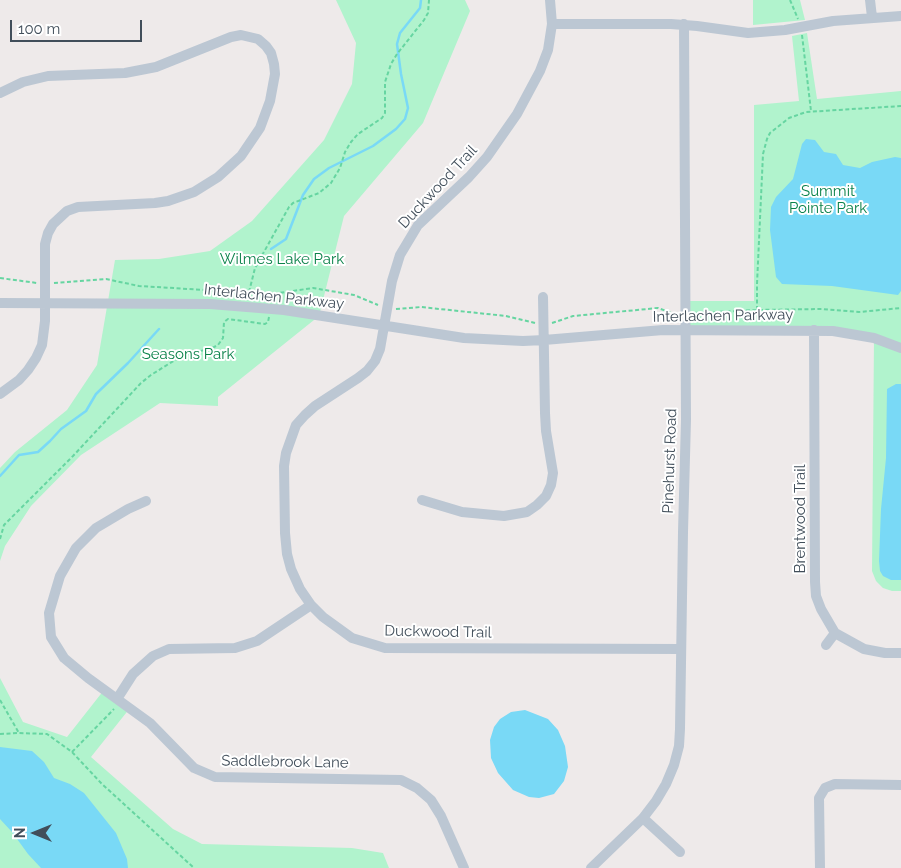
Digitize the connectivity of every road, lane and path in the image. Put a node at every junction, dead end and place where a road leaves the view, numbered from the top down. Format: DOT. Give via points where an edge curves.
graph roads {
  1 [pos="429,0"];
  2 [pos="550,0"];
  3 [pos="790,0"];
  4 [pos="870,0"];
  5 [pos="901,16"];
  6 [pos="872,17"];
  7 [pos="799,20"];
  8 [pos="552,24"];
  9 [pos="684,24"];
  10 [pos="803,36"];
  11 [pos="0,93"];
  12 [pos="901,106"];
  13 [pos="812,111"];
  14 [pos="0,278"];
  15 [pos="45,284"];
  16 [pos="249,293"];
  17 [pos="542,297"];
  18 [pos="0,303"];
  19 [pos="45,303"];
  20 [pos="901,308"];
  21 [pos="270,309"];
  22 [pos="388,310"];
  23 [pos="757,310"];
  24 [pos="686,315"];
  25 [pos="544,323"];
  26 [pos="385,327"];
  27 [pos="686,330"];
  28 [pos="814,330"];
  29 [pos="544,340"];
  30 [pos="901,348"];
  31 [pos="0,394"];
  32 [pos="422,500"];
  33 [pos="146,501"];
  34 [pos="0,540"];
  35 [pos="311,605"];
  36 [pos="835,633"];
  37 [pos="826,644"];
  38 [pos="681,649"];
  39 [pos="901,653"];
  40 [pos="0,700"];
  41 [pos="118,700"];
  42 [pos="18,733"];
  43 [pos="0,734"];
  44 [pos="72,752"];
  45 [pos="901,785"];
  46 [pos="643,818"];
  47 [pos="680,852"];
  48 [pos="194,868"];
  49 [pos="464,868"];
  50 [pos="592,868"];
  51 [pos="820,868"];
  1 -- 16 [label="path" via="424,20 391,64 385,82 385,113 382,118 358,134 345,152 331,183 319,193 293,203 254,268"];
  2 -- 8 [label="street, Duckwood Trail"];
  3 -- 7 [label="path"];
  4 -- 6 [label="street"];
  5 -- 6 [label="street"];
  6 -- 9 [label="street" via="748,33"];
  8 -- 9 [label="street"];
  8 -- 22 [label="street, Duckwood Trail" via="548,50 540,71 507,130 470,177 418,225 408,240 396,267"];
  9 -- 24 [label="street, Pinehurst Road"];
  10 -- 13 [label="path"];
  11 -- 15 [label="street" via="42,77 156,67 241,35 266,46 274,64 273,88 266,115 236,161 218,177 181,197 155,203 88,205 67,211 48,233"];
  12 -- 13 [label="path"];
  13 -- 23 [label="path" via="798,114 778,126 770,133 764,147"];
  14 -- 15 [label="path"];
  15 -- 16 [label="path" via="106,279 139,286"];
  15 -- 19 [label="street"];
  16 -- 22 [label="path" via="272,294 313,288 354,295"];
  17 -- 25 [label="street"];
  18 -- 19 [label="street, Interlachen Parkway"];
  19 -- 21 [label="street, Interlachen Parkway" via="182,303"];
  19 -- 31 [label="street" via="44,333 36,358 19,380"];
  20 -- 23 [label="path" via="859,312"];
  21 -- 26 [label="street, Interlachen Parkway"];
  21 -- 34 [label="path" via="265,324 228,319 224,322 223,338 218,344 175,360 150,375 4,524"];
  22 -- 25 [label="path" via="421,307"];
  22 -- 26 [label="street, Duckwood Trail"];
  23 -- 24 [label="path"];
  24 -- 25 [label="path" via="658,308 573,316"];
  24 -- 27 [label="street, Pinehurst Road"];
  25 -- 29 [label="street"];
  26 -- 29 [label="street, Interlachen Parkway" via="464,338"];
  26 -- 35 [label="street, Duckwood Trail" via="375,361 358,378 305,415 296,425 286,453 287,554 300,589"];
  27 -- 28 [label="street, Interlachen Parkway"];
  27 -- 29 [label="street, Interlachen Parkway"];
  27 -- 38 [label="street, Pinehurst Road"];
  28 -- 30 [label="street, Interlachen Parkway" via="874,338"];
  28 -- 36 [label="street, Brentwood Trail" via="815,582 821,609"];
  29 -- 32 [label="street" via="546,431 553,473 546,496 527,512 504,516 462,512"];
  33 -- 41 [label="street, Saddlebrook Lane" via="96,528 76,548 60,576 49,613 52,637 64,658"];
  35 -- 38 [label="street, Duckwood Trail" via="352,638 385,648"];
  35 -- 41 [label="street" via="257,641 235,648 169,649 153,656 133,674"];
  36 -- 37 [label="street"];
  36 -- 39 [label="street" via="864,649"];
  38 -- 46 [label="street, Pinehurst Road" via="680,729 674,765 666,784"];
  40 -- 42 [label="path"];
  41 -- 44 [label="path"];
  41 -- 49 [label="street, Saddlebrook Lane" via="150,723 194,768 215,777 401,780 430,800"];
  42 -- 43 [label="path"];
  42 -- 44 [label="path" via="47,734"];
  44 -- 48 [label="path" via="102,784"];
  45 -- 51 [label="street" via="834,784 824,788 818,798"];
  46 -- 47 [label="street"];
  46 -- 50 [label="street, Pinehurst Road"];
}
